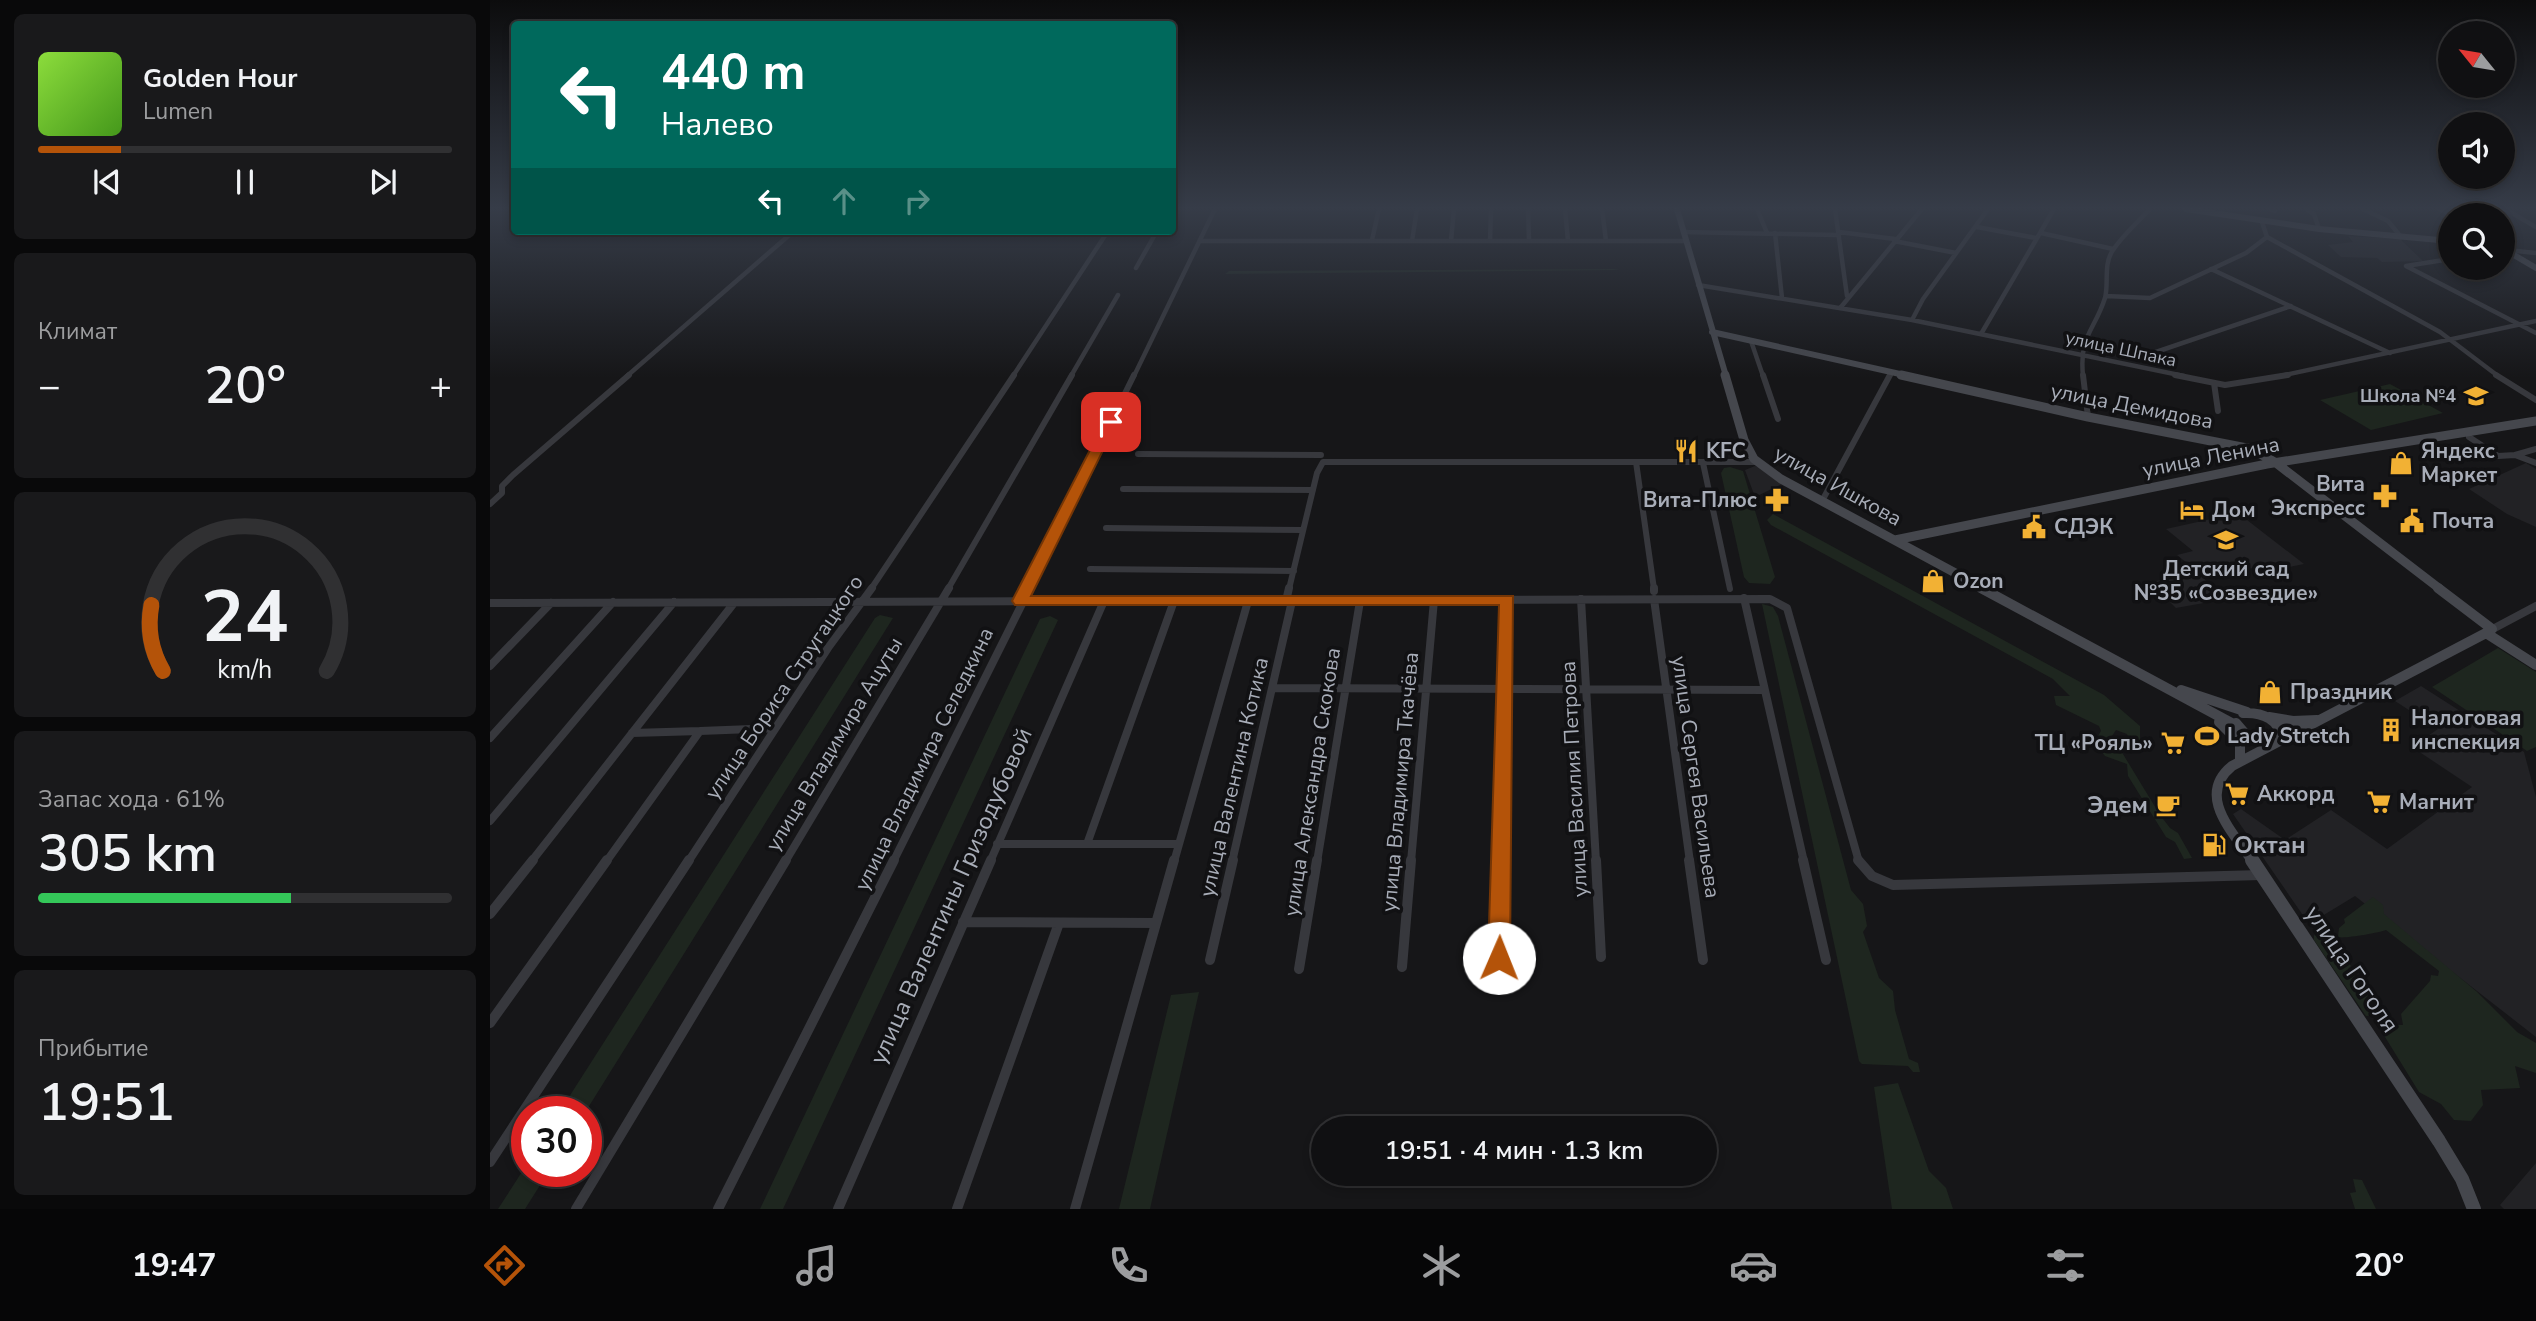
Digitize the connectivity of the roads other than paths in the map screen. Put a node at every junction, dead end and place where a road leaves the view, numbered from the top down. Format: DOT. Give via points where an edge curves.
graph roads {
  1 [pos="754,265"];
  2 [pos="1085,265"];
  3 [pos="1188,265"];
  4 [pos="1692,265"];
  5 [pos="1778,265"];
  6 [pos="1843,265"];
  7 [pos="1873,265"];
  8 [pos="1947,265"];
  9 [pos="2021,265"];
  10 [pos="2109,265"];
  11 [pos="2218,265"];
  12 [pos="2321,265"];
  13 [pos="2410,265"];
  14 [pos="2210,269"];
  15 [pos="1698,285"];
  16 [pos="1118,295"];
  17 [pos="1847,296"];
  18 [pos="2106,296"];
  19 [pos="1782,298"];
  20 [pos="2291,306"];
  21 [pos="1841,307"];
  22 [pos="1912,320"];
  23 [pos="2536,321"];
  24 [pos="2518,323"];
  25 [pos="1712,332"];
  26 [pos="2536,333"];
  27 [pos="1981,334"];
  28 [pos="2450,340"];
  29 [pos="1751,341"];
  30 [pos="2390,353"];
  31 [pos="2081,354"];
  32 [pos="2153,354"];
  33 [pos="1891,372"];
  34 [pos="2214,383"];
  35 [pos="2536,400"];
  36 [pos="2218,411"];
  37 [pos="2088,417"];
  38 [pos="1778,419"];
  39 [pos="2536,421"];
  40 [pos="2536,427"];
  41 [pos="2469,437"];
  42 [pos="2536,449"];
  43 [pos="1138,454"];
  44 [pos="2515,455"];
  45 [pos="1757,462"];
  46 [pos="1636,463"];
  47 [pos="1703,463"];
  48 [pos="2536,463"];
  49 [pos="1320,464"];
  50 [pos="2279,465"];
  51 [pos="1123,489"];
  52 [pos="1313,490"];
  53 [pos="1822,501"];
  54 [pos="490,505"];
  55 [pos="1106,528"];
  56 [pos="1303,530"];
  57 [pos="1895,540"];
  58 [pos="1906,546"];
  59 [pos="1090,569"];
  60 [pos="1294,571"];
  61 [pos="1730,589"];
  62 [pos="1654,595"];
  63 [pos="1744,598"];
  64 [pos="1581,599"];
  65 [pos="1434,600"];
  66 [pos="1507,600"];
  67 [pos="862,601"];
  68 [pos="941,601"];
  69 [pos="1020,601"];
  70 [pos="1104,601"];
  71 [pos="1174,601"];
  72 [pos="1248,601"];
  73 [pos="1289,601"];
  74 [pos="1360,601"];
  75 [pos="674,602"];
  76 [pos="490,603"];
  77 [pos="551,603"];
  78 [pos="613,603"];
  79 [pos="734,603"];
  80 [pos="2536,606"];
  81 [pos="2489,631"];
  82 [pos="2536,665"];
  83 [pos="490,666"];
  84 [pos="2134,669"];
  85 [pos="1274,688"];
  86 [pos="1426,689"];
  87 [pos="1585,689"];
  88 [pos="1346,690"];
  89 [pos="1506,690"];
  90 [pos="1764,690"];
  91 [pos="1667,691"];
  92 [pos="2247,712"];
  93 [pos="2265,716"];
  94 [pos="2324,719"];
  95 [pos="775,729"];
  96 [pos="700,731"];
  97 [pos="2237,732"];
  98 [pos="632,733"];
  99 [pos="490,738"];
  100 [pos="2279,742"];
  101 [pos="2239,761"];
  102 [pos="490,821"];
  103 [pos="997,844"];
  104 [pos="1087,844"];
  105 [pos="1179,844"];
  106 [pos="2262,874"];
  107 [pos="490,914"];
  108 [pos="962,922"];
  109 [pos="1059,923"];
  110 [pos="1156,923"];
  111 [pos="1601,957"];
  112 [pos="1499,958"];
  113 [pos="1210,960"];
  114 [pos="1703,960"];
  115 [pos="1826,960"];
  116 [pos="1402,967"];
  117 [pos="1299,969"];
  118 [pos="490,1023"];
  119 [pos="490,1162"];
  120 [pos="576,1209"];
  121 [pos="718,1209"];
  122 [pos="838,1209"];
  123 [pos="957,1209"];
  124 [pos="1075,1209"];
  125 [pos="2474,1209"];
  1 -- 54 [label="street" via="513,475"];
  2 -- 67 [label="street, улица Бориса Стругацкого"];
  3 -- 69 [label="street, улица Владимира Селедкина"];
  4 -- 15 [label="street, улица Ишкова"];
  5 -- 19 [label="street"];
  6 -- 17 [label="street"];
  7 -- 17 [label="street"];
  8 -- 22 [label="street"];
  9 -- 27 [label="street"];
  10 -- 18 [label="street"];
  11 -- 14 [label="street"];
  12 -- 28 [label="street"];
  13 -- 24 [label="street" via="2406,266"];
  14 -- 18 [label="street" via="2143,300"];
  14 -- 20 [label="street"];
  15 -- 19 [label="street, улица Шпака"];
  15 -- 25 [label="street, улица Ишкова"];
  16 -- 68 [label="street, улица Владимира Ацуты"];
  17 -- 21 [label="street"];
  18 -- 31 [label="street"];
  19 -- 21 [label="street, улица Шпака"];
  20 -- 30 [label="street"];
  20 -- 32 [label="street"];
  21 -- 22 [label="street, улица Шпака"];
  22 -- 27 [label="street, улица Шпака"];
  23 -- 24 [label="street, улица Шпака"];
  24 -- 26 [label="street"];
  24 -- 28 [label="street, улица Шпака"];
  25 -- 29 [label="street, улица Демидова"];
  25 -- 45 [label="street, улица Ишкова" via="1744,440"];
  27 -- 31 [label="street, улица Шпака"];
  28 -- 30 [label="street, улица Шпака"];
  28 -- 35 [label="street"];
  29 -- 33 [label="street, улица Демидова"];
  29 -- 38 [label="street"];
  30 -- 34 [label="street, улица Шпака" via="2245,384"];
  31 -- 34 [label="street, улица Шпака"];
  31 -- 37 [label="street"];
  33 -- 37 [label="street, улица Демидова"];
  33 -- 53 [label="street"];
  34 -- 36 [label="street"];
  37 -- 50 [label="street, улица Демидова" via="2237,444"];
  39 -- 50 [label="street, улица Ленина"];
  40 -- 41 [label="street, улица Ленина"];
  41 -- 44 [label="street" via="2498,456"];
  41 -- 50 [label="street, улица Ленина"];
  42 -- 44 [label="street"];
  43 -- 49 [label="street, улица Валентина Котика" via="1319,454"];
  44 -- 48 [label="street"];
  45 -- 47 [label="street"];
  45 -- 53 [label="street, улица Ишкова"];
  46 -- 47 [label="street"];
  46 -- 49 [label="street"];
  46 -- 62 [label="street, улица Сергея Васильева"];
  47 -- 61 [label="street"];
  49 -- 52 [label="street, улица Валентина Котика"];
  50 -- 57 [label="street, улица Ленина"];
  50 -- 58 [label="street, улица Ленина"];
  50 -- 81 [label="street, улица Демидова"];
  51 -- 52 [label="street"];
  52 -- 56 [label="street, улица Валентина Котика"];
  53 -- 57 [label="street, улица Ишкова"];
  55 -- 56 [label="street"];
  56 -- 60 [label="street, улица Валентина Котика"];
  57 -- 58 [label="street, улица Ишкова"];
  58 -- 84 [label="street, улица Ишкова"];
  59 -- 60 [label="street"];
  60 -- 73 [label="street, улица Валентина Котика"];
  62 -- 63 [label="street"];
  62 -- 64 [label="street"];
  62 -- 91 [label="street, улица Сергея Васильева"];
  63 -- 90 [label="street"];
  63 -- 106 [label="street" via="1770,599 1787,608 1857,858 1874,879 1893,885 2010,884"];
  64 -- 66 [label="street"];
  64 -- 87 [label="street, улица Василия Петрова"];
  65 -- 66 [label="street"];
  65 -- 74 [label="street"];
  65 -- 86 [label="street, улица Владимира Ткачёва"];
  66 -- 89 [label="street"];
  67 -- 68 [label="street"];
  67 -- 79 [label="street"];
  67 -- 95 [label="street, улица Бориса Стругацкого"];
  68 -- 69 [label="street"];
  68 -- 120 [label="street, улица Владимира Ацуты"];
  69 -- 70 [label="street"];
  69 -- 121 [label="street, улица Владимира Селедкина" via="933,786"];
  70 -- 71 [label="street"];
  70 -- 103 [label="street, улица Валентины Гризодубовой"];
  71 -- 72 [label="street"];
  71 -- 104 [label="street"];
  72 -- 73 [label="street"];
  72 -- 105 [label="street"];
  73 -- 74 [label="street"];
  73 -- 85 [label="street, улица Валентина Котика"];
  74 -- 88 [label="street, улица Александра Скокова"];
  75 -- 78 [label="street"];
  75 -- 79 [label="street"];
  75 -- 102 [label="street"];
  76 -- 77 [label="street"];
  77 -- 78 [label="street"];
  77 -- 83 [label="street"];
  78 -- 99 [label="street"];
  79 -- 98 [label="street"];
  80 -- 81 [label="street"];
  81 -- 82 [label="street, улица Демидова"];
  81 -- 94 [label="street"];
  84 -- 92 [label="street, улица Ишкова"];
  84 -- 97 [label="street, улица Ишкова"];
  85 -- 88 [label="street"];
  85 -- 113 [label="street, улица Валентина Котика"];
  86 -- 88 [label="street"];
  86 -- 89 [label="street"];
  86 -- 116 [label="street, улица Владимира Ткачёва"];
  87 -- 89 [label="street"];
  87 -- 91 [label="street"];
  87 -- 111 [label="street, улица Василия Петрова"];
  88 -- 117 [label="street, улица Александра Скокова"];
  89 -- 112 [label="street"];
  90 -- 91 [label="street"];
  90 -- 115 [label="street"];
  91 -- 114 [label="street, улица Сергея Васильева"];
  92 -- 93 [label="street, улица Ишкова"];
  92 -- 97 [label="street" via="2238,715"];
  93 -- 94 [label="street" via="2293,721"];
  93 -- 100 [label="street" via="2280,727"];
  94 -- 100 [label="street"];
  95 -- 96 [label="street"];
  95 -- 119 [label="street, улица Бориса Стругацкого"];
  96 -- 98 [label="street"];
  96 -- 118 [label="street"];
  97 -- 100 [label="street" via="2254,740"];
  97 -- 101 [label="street"];
  98 -- 107 [label="street"];
  100 -- 101 [label="street, улица Гоголя"];
  101 -- 106 [label="street, улица Гоголя" via="2218,776 2213,794"];
  103 -- 104 [label="street"];
  103 -- 108 [label="street, улица Валентины Гризодубовой"];
  104 -- 105 [label="street"];
  105 -- 110 [label="street"];
  106 -- 125 [label="street, улица Гоголя" via="2439,1141"];
  108 -- 109 [label="street"];
  108 -- 122 [label="street, улица Валентины Гризодубовой"];
  109 -- 110 [label="street"];
  109 -- 123 [label="street"];
  110 -- 124 [label="street"];
}
